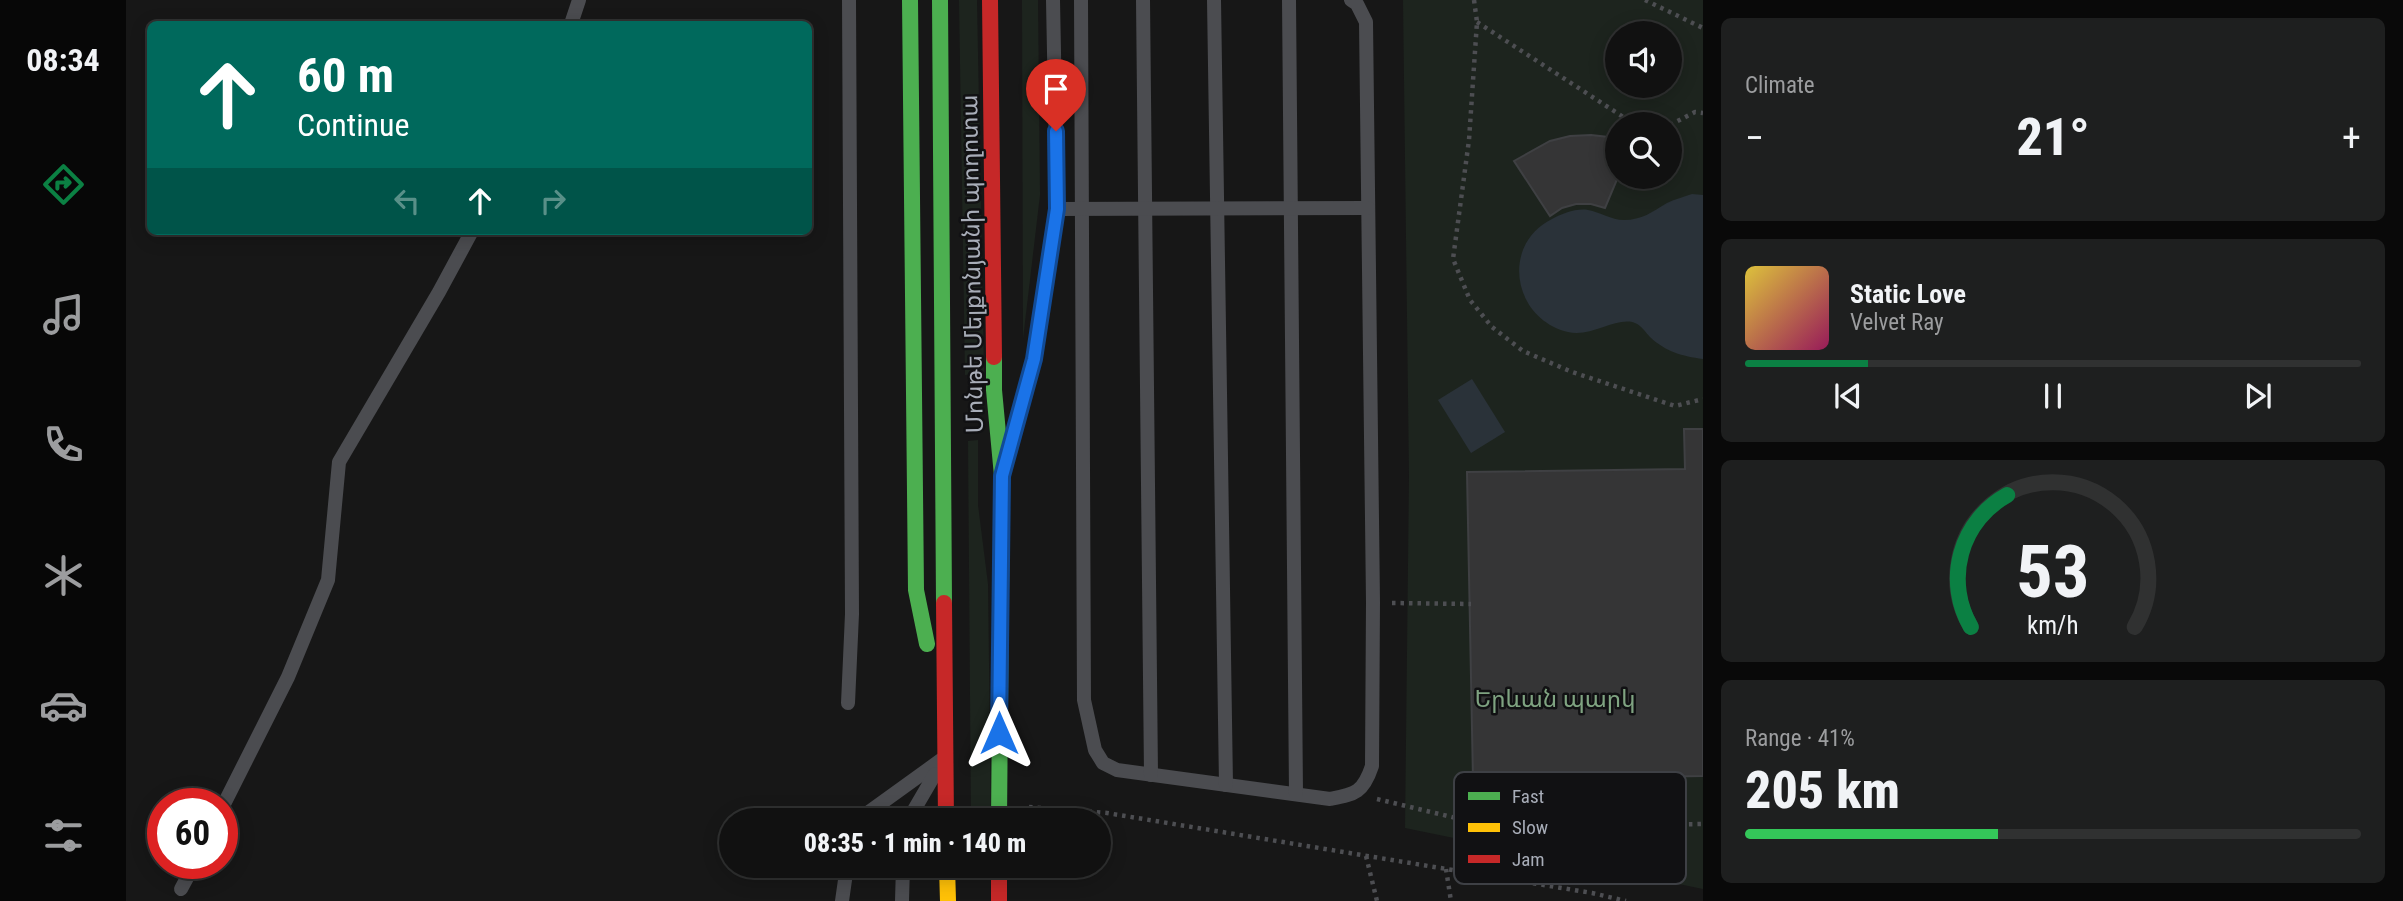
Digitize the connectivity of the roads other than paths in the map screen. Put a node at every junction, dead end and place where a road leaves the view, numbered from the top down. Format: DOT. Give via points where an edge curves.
graph roads {
  1 [pos="579,0"];
  2 [pos="849,0"];
  3 [pos="910,0"];
  4 [pos="940,0"];
  5 [pos="990,0"];
  6 [pos="1053,0"];
  7 [pos="1081,0"];
  8 [pos="1143,0"];
  9 [pos="1214,0"];
  10 [pos="1289,0"];
  11 [pos="1351,0"];
  12 [pos="572,21"];
  13 [pos="1217,208"];
  14 [pos="1291,208"];
  15 [pos="1368,208"];
  16 [pos="1057,209"];
  17 [pos="1082,209"];
  18 [pos="1145,209"];
  19 [pos="470,235"];
  20 [pos="1002,476"];
  21 [pos="848,703"];
  22 [pos="944,722"];
  23 [pos="945,757"];
  24 [pos="1151,775"];
  25 [pos="1226,785"];
  26 [pos="232,788"];
  27 [pos="1296,794"];
  28 [pos="875,808"];
  29 [pos="915,808"];
  30 [pos="946,808"];
  31 [pos="999,808"];
  32 [pos="845,878"];
  33 [pos="903,878"];
  34 [pos="947,878"];
  35 [pos="999,878"];
  36 [pos="186,879"];
  37 [pos="181,889"];
  38 [pos="842,901"];
  39 [pos="902,901"];
  40 [pos="948,901"];
  41 [pos="999,901"];
  1 -- 12 [label="lane"];
  2 -- 21 [label="lane" via="852,614"];
  3 -- 22 [label="main road" via="916,590"];
  4 -- 22 [label="main road, Մոնթե Մելքոնյանի պողոտա" via="949,390"];
  5 -- 20 [label="main road, Մոնթե Մելքոնյանի պողոտա" via="987,390"];
  6 -- 16 [label="lane"];
  7 -- 17 [label="lane"];
  8 -- 18 [label="lane"];
  9 -- 13 [label="lane"];
  10 -- 14 [label="lane"];
  11 -- 15 [label="lane" via="1367,22"];
  13 -- 14 [label="lane"];
  13 -- 18 [label="lane"];
  13 -- 25 [label="lane"];
  14 -- 15 [label="lane"];
  14 -- 27 [label="lane"];
  15 -- 27 [label="lane" via="1372,766 1356,794 1330,799"];
  16 -- 17 [label="lane"];
  16 -- 20 [label="lane" via="1034,359"];
  17 -- 18 [label="lane"];
  17 -- 24 [label="lane" via="1084,700 1103,763"];
  18 -- 24 [label="lane"];
  19 -- 26 [label="lane" via="339,461 328,580 288,677"];
  20 -- 31 [label="main road, Մոնթե Մելքոնյանի պողոտա"];
  22 -- 23 [label="main road, Մոնթե Մելքոնյանի պողոտա"];
  23 -- 28 [label="lane"];
  23 -- 29 [label="lane"];
  23 -- 30 [label="main road, Մոնթե Մելքոնյանի պողոտա"];
  24 -- 25 [label="lane"];
  25 -- 27 [label="lane"];
  32 -- 38 [label="lane"];
  33 -- 39 [label="lane"];
  34 -- 40 [label="main road"];
  35 -- 41 [label="main road"];
  36 -- 37 [label="lane"];
}
